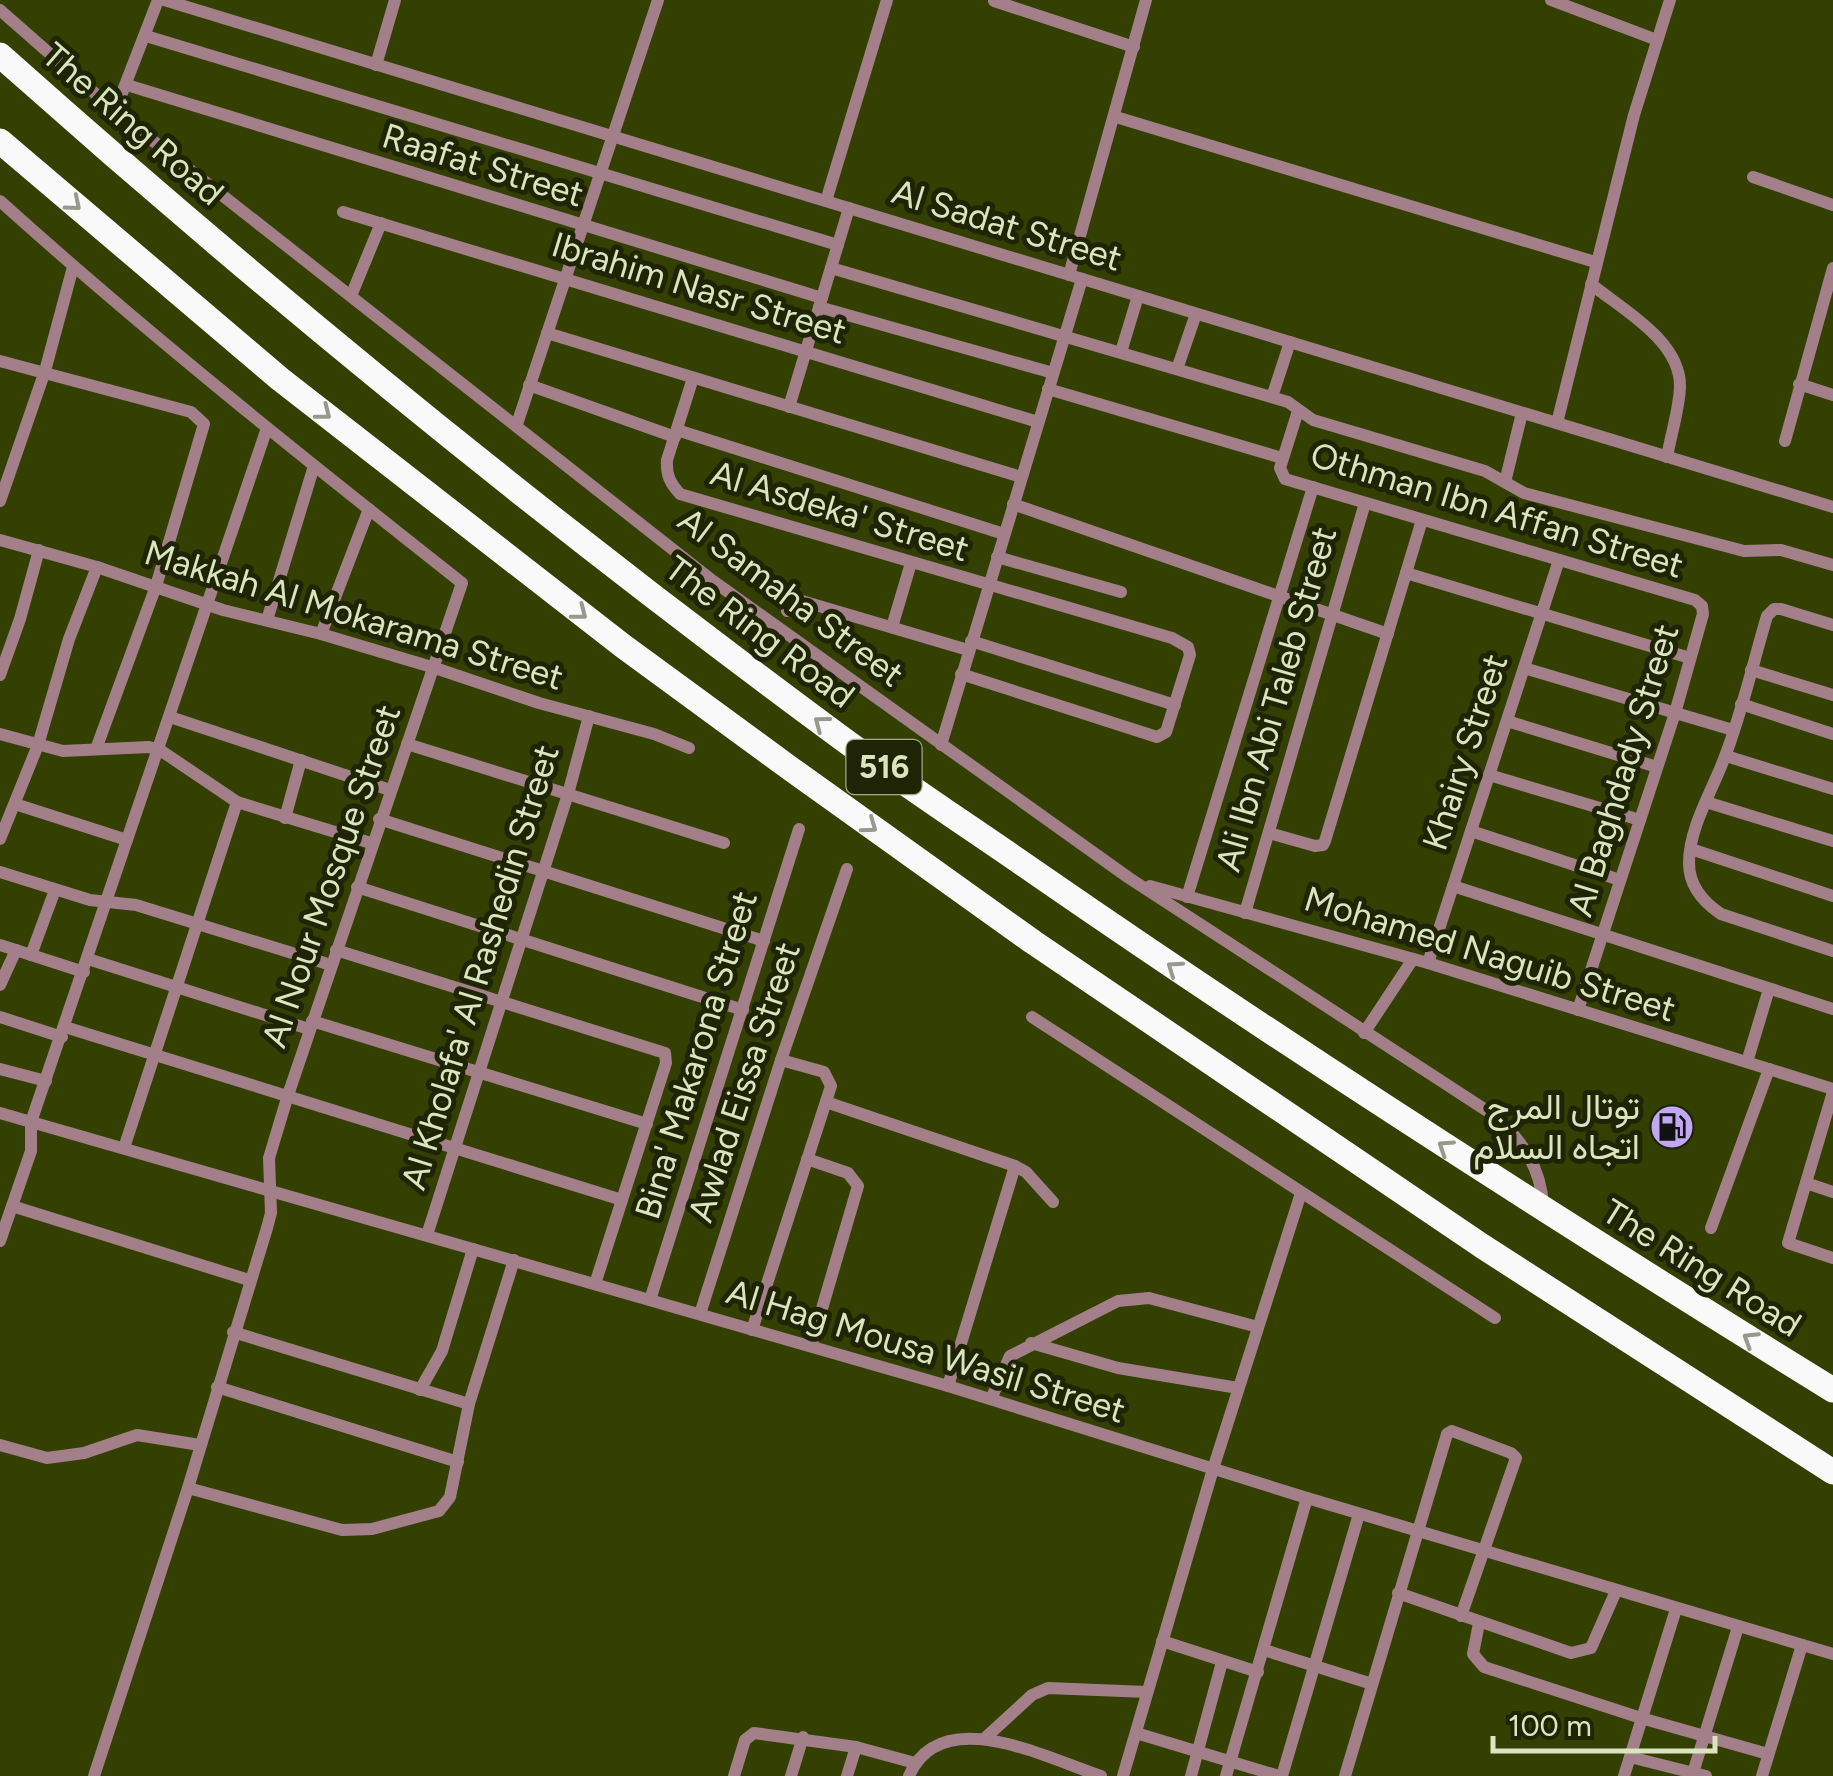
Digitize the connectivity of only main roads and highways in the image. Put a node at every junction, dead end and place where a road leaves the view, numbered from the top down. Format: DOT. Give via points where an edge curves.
graph roads {
  1 [pos="0,55"];
  2 [pos="0,141"];
  3 [pos="1833,1390"];
  4 [pos="1833,1472"];
  3 -- 1 [label="highway, The Ring Road / 516, one-way" via="1220,1000 836,735 317,327"];
  2 -- 4 [label="highway, 516, one-way" via="280,379 806,780 1032,942 1482,1246"];
}
